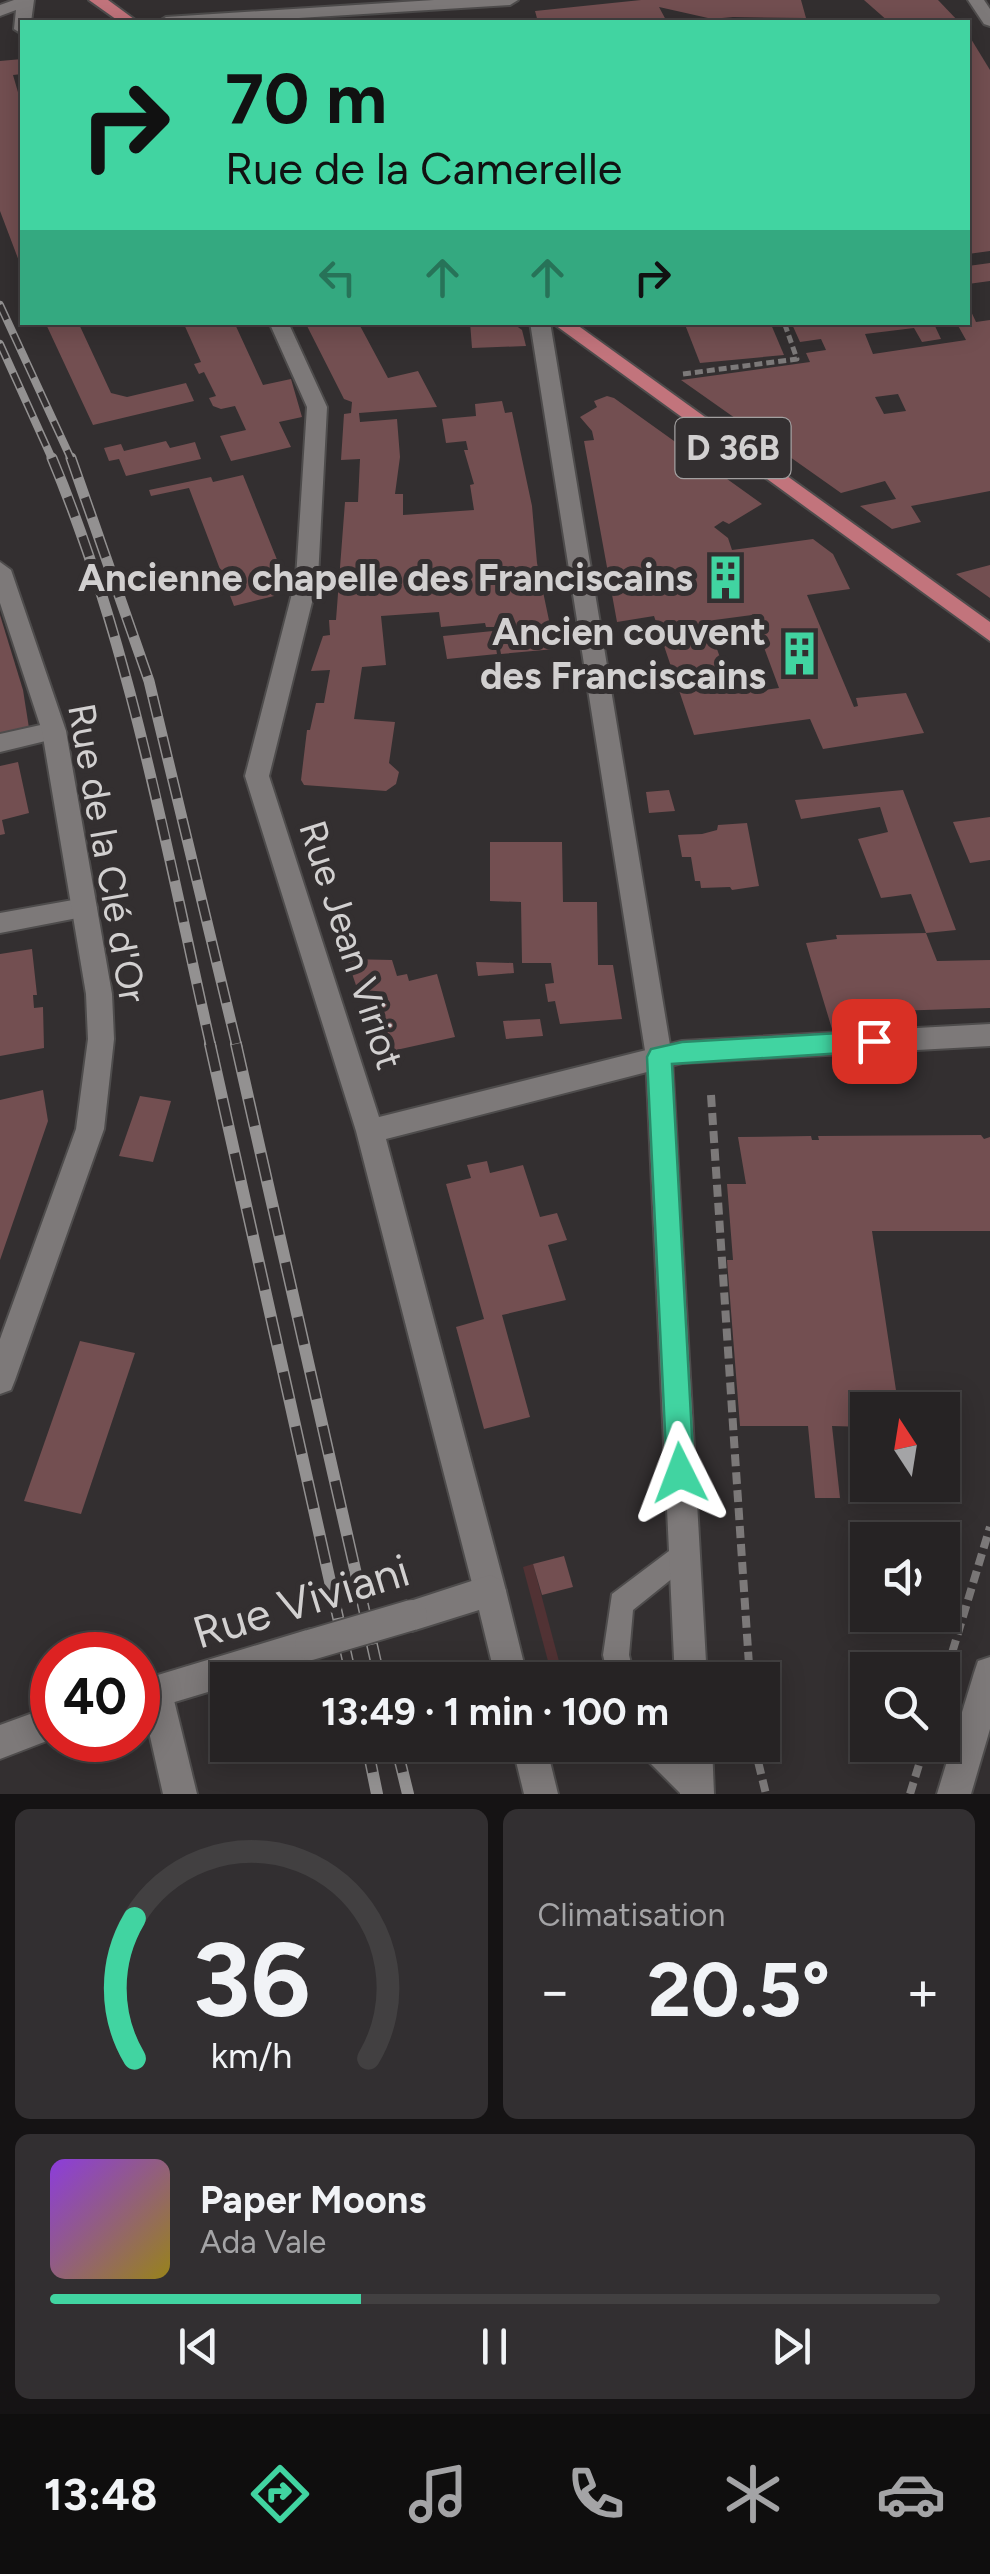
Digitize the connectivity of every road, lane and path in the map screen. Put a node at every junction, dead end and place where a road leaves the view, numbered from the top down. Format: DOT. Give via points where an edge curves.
graph roads {
  1 [pos="98,0"];
  2 [pos="512,0"];
  3 [pos="23,1"];
  4 [pos="0,11"];
  5 [pos="127,20"];
  6 [pos="197,20"];
  7 [pos="279,325"];
  8 [pos="540,325"];
  9 [pos="564,325"];
  10 [pos="785,325"];
  11 [pos="644,384"];
  12 [pos="0,570"];
  13 [pos="990,633"];
  14 [pos="54,732"];
  15 [pos="0,744"];
  16 [pos="84,908"];
  17 [pos="0,923"];
  18 [pos="990,1035"];
  19 [pos="660,1057"];
  20 [pos="710,1096"];
  21 [pos="370,1131"];
  22 [pos="0,1380"];
  23 [pos="990,1528"];
  24 [pos="684,1552"];
  25 [pos="490,1591"];
  26 [pos="952,1652"];
  27 [pos="508,1662"];
  28 [pos="618,1662"];
  29 [pos="690,1662"];
  30 [pos="749,1662"];
  31 [pos="990,1673"];
  32 [pos="160,1690"];
  33 [pos="30,1731"];
  34 [pos="160,1733"];
  35 [pos="0,1742"];
  36 [pos="533,1762"];
  37 [pos="667,1762"];
  38 [pos="695,1762"];
  39 [pos="758,1762"];
  40 [pos="920,1762"];
  41 [pos="697,1793"];
  42 [pos="180,1794"];
  43 [pos="541,1794"];
  44 [pos="766,1794"];
  45 [pos="910,1794"];
  46 [pos="954,1794"];
  1 -- 5 [label="main road"];
  2 -- 6 [label="street"];
  3 -- 4 [label="street"];
  7 -- 21 [label="street, Rue Jean Viriot" via="316,406 308,578 257,776"];
  8 -- 19 [label="street"];
  9 -- 11 [label="main road, D 36B"];
  10 -- 11 [label="path" via="797,358"];
  11 -- 13 [label="main road, D 36B"];
  12 -- 14 [label="street, Rue de la Clé d'Or"];
  14 -- 15 [label="street"];
  14 -- 16 [label="street, Rue de la Clé d'Or"];
  16 -- 17 [label="street"];
  16 -- 22 [label="street, Rue de la Clé d'Or" via="99,994 98,1088 90,1129"];
  18 -- 19 [label="street"];
  19 -- 21 [label="street"];
  19 -- 24 [label="street"];
  20 -- 30 [label="path"];
  21 -- 25 [label="street, Rue Jean Viriot"];
  23 -- 26 [label="path"];
  24 -- 28 [label="lane" via="622,1603"];
  24 -- 29 [label="street"];
  25 -- 27 [label="street, Rue Jean Viriot"];
  25 -- 32 [label="street, Rue Viviani, bridge"];
  31 -- 46 [label="street"];
  33 -- 35 [label="street"];
  34 -- 42 [label="street"];
  36 -- 43 [label="street"];
  37 -- 41 [label="lane"];
  38 -- 41 [label="street"];
  39 -- 44 [label="path"];
  40 -- 45 [label="path"];
}
